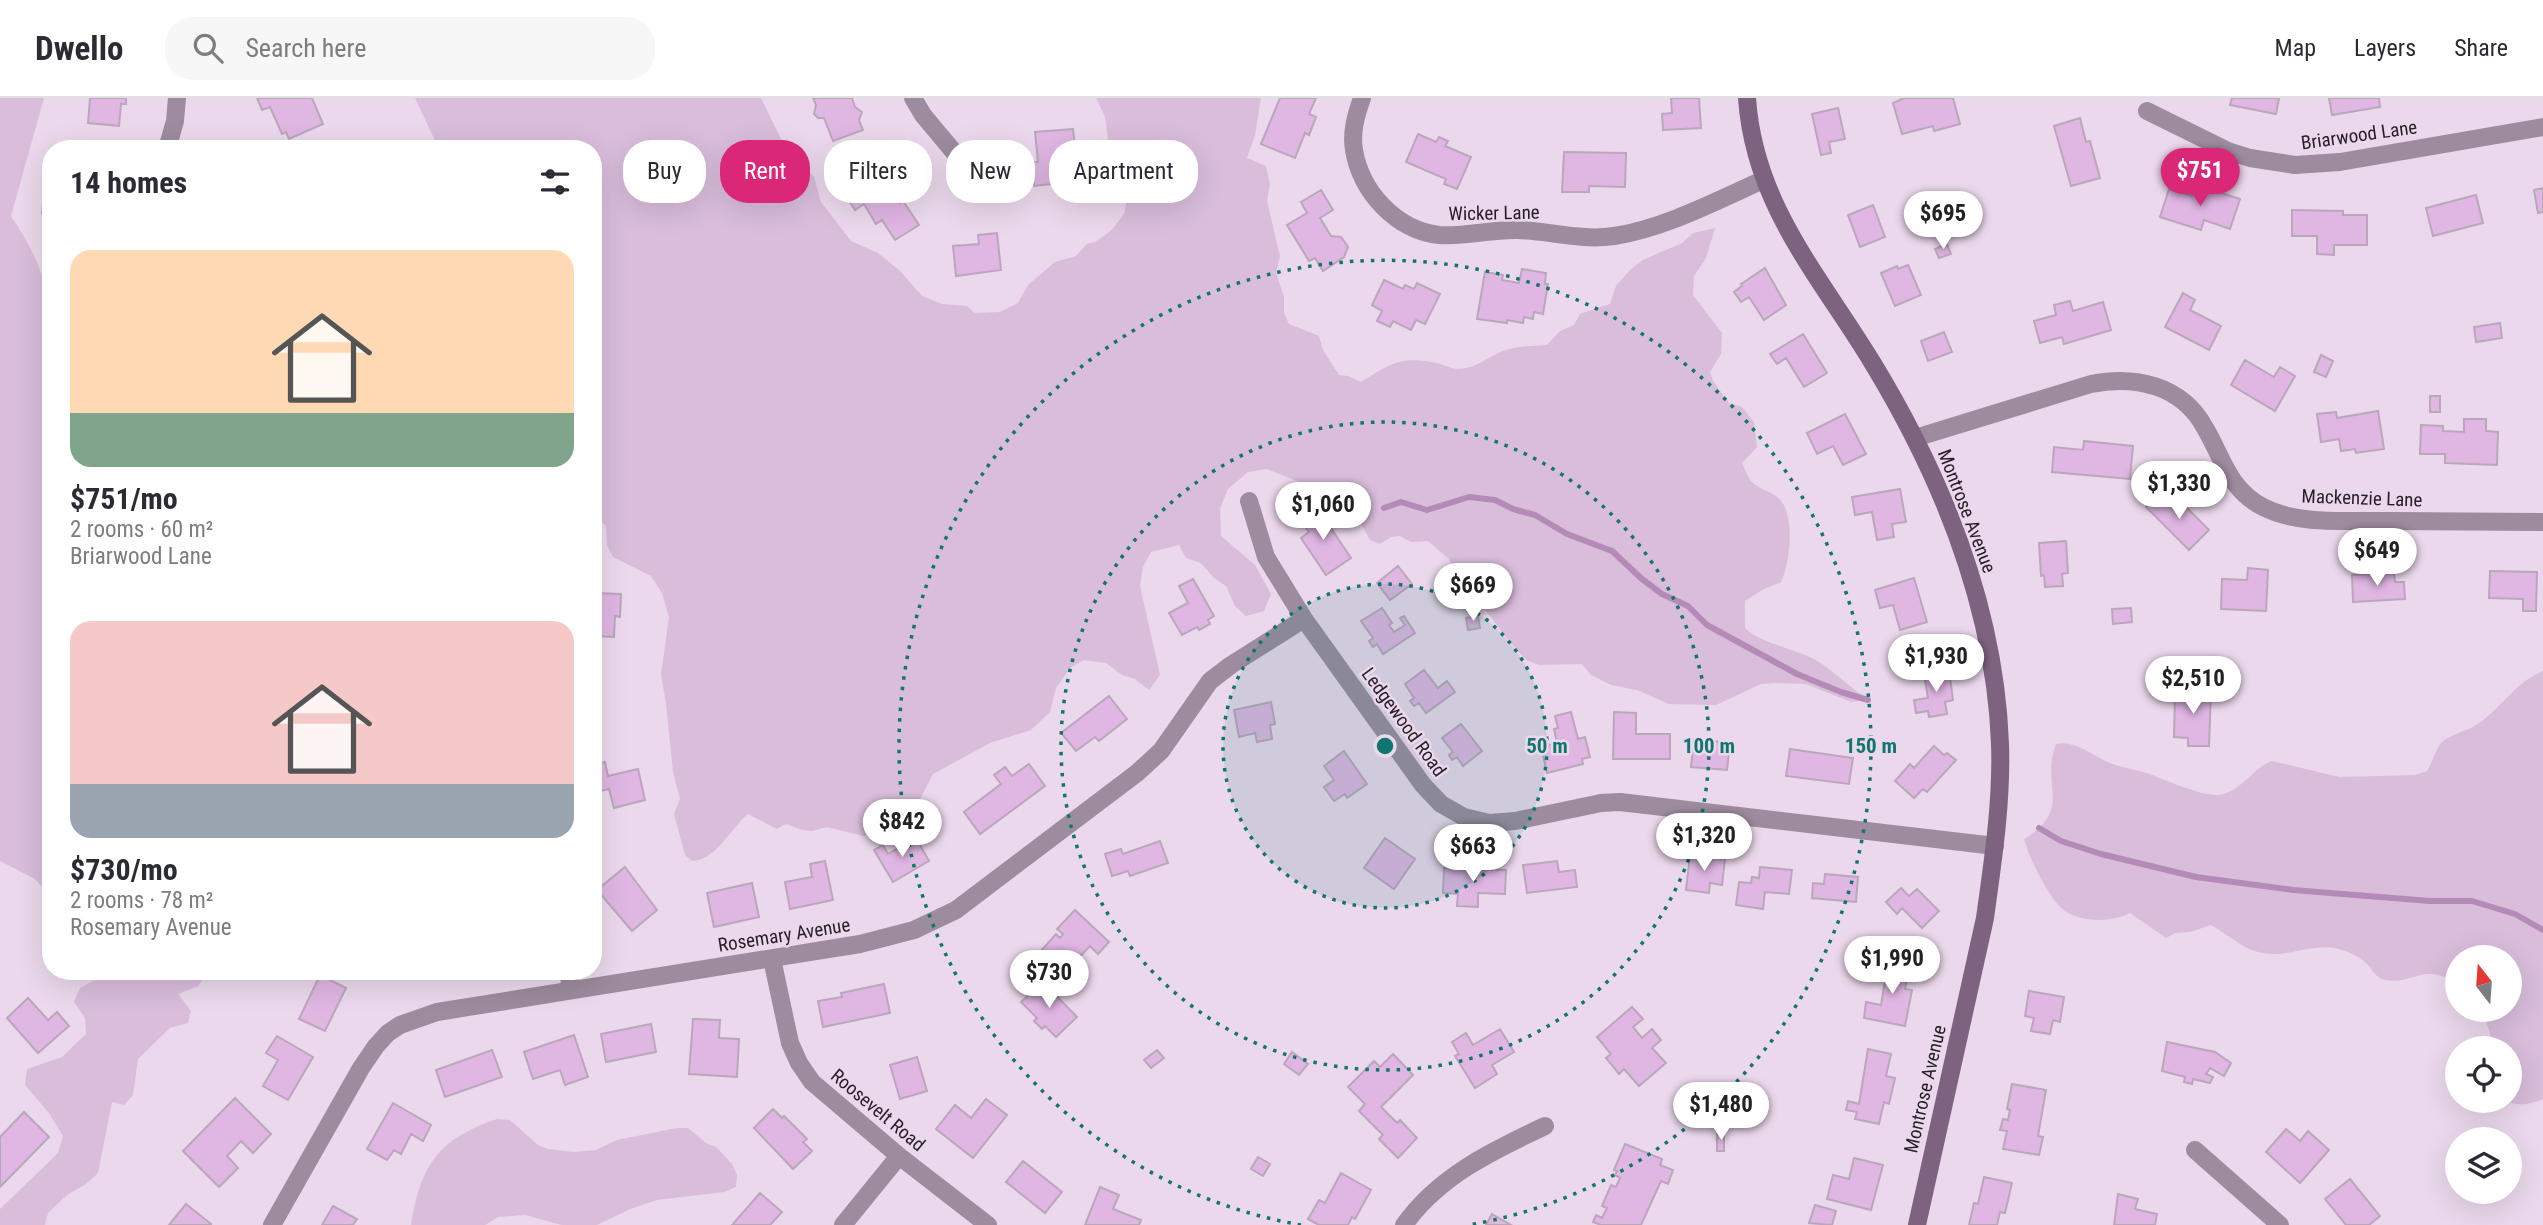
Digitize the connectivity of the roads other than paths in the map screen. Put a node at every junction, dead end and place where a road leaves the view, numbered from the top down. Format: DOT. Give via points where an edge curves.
graph roads {
  1 [pos="177,98"];
  2 [pos="913,98"];
  3 [pos="1362,98"];
  4 [pos="1747,98"];
  5 [pos="2147,111"];
  6 [pos="2543,127"];
  7 [pos="170,140"];
  8 [pos="946,142"];
  9 [pos="1763,180"];
  10 [pos="1915,438"];
  11 [pos="1249,501"];
  12 [pos="2543,522"];
  13 [pos="1304,619"];
  14 [pos="1994,846"];
  15 [pos="772,959"];
  16 [pos="570,980"];
  17 [pos="571,989"];
  18 [pos="1545,1126"];
  19 [pos="2195,1150"];
  20 [pos="899,1156"];
  21 [pos="272,1225"];
  22 [pos="843,1225"];
  23 [pos="988,1225"];
  24 [pos="1404,1225"];
  25 [pos="1917,1225"];
  26 [pos="2280,1225"];
  1 -- 7 [label="street"];
  2 -- 8 [label="street"];
  3 -- 9 [label="street, Wicker Lane" via="1354,149 1365,182 1395,218 1423,232 1452,235 1517,229 1613,236 1666,221"];
  4 -- 9 [label="main road, Montrose Avenue"];
  5 -- 6 [label="street, Briarwood Lane" via="2228,151 2295,164 2340,162"];
  9 -- 10 [label="main road, Montrose Avenue" via="1783,223"];
  10 -- 12 [label="street, Mackenzie Lane" via="2091,384 2133,380 2164,389 2187,403 2239,490 2265,509 2309,520"];
  10 -- 14 [label="main road, Montrose Avenue" via="1958,537 1992,674 2000,746"];
  11 -- 13 [label="street, Ledgewood Road" via="1266,557"];
  13 -- 14 [label="street, Ledgewood Road" via="1423,785 1441,804 1464,817 1502,823 1620,802"];
  13 -- 15 [label="street, Rosemary Avenue" via="1220,673 1154,759 971,900 894,937"];
  14 -- 25 [label="main road, Montrose Avenue" via="1985,918"];
  15 -- 17 [label="street, Rosemary Avenue"];
  15 -- 20 [label="street, Roosevelt Road" via="790,1043 805,1073"];
  16 -- 17 [label="street"];
  17 -- 21 [label="street, Rosemary Avenue" via="437,1012 388,1033 360,1068"];
  18 -- 24 [label="street" via="1472,1162 1437,1189"];
  19 -- 26 [label="street"];
  20 -- 22 [label="street"];
  20 -- 23 [label="street, Roosevelt Road"];
}
